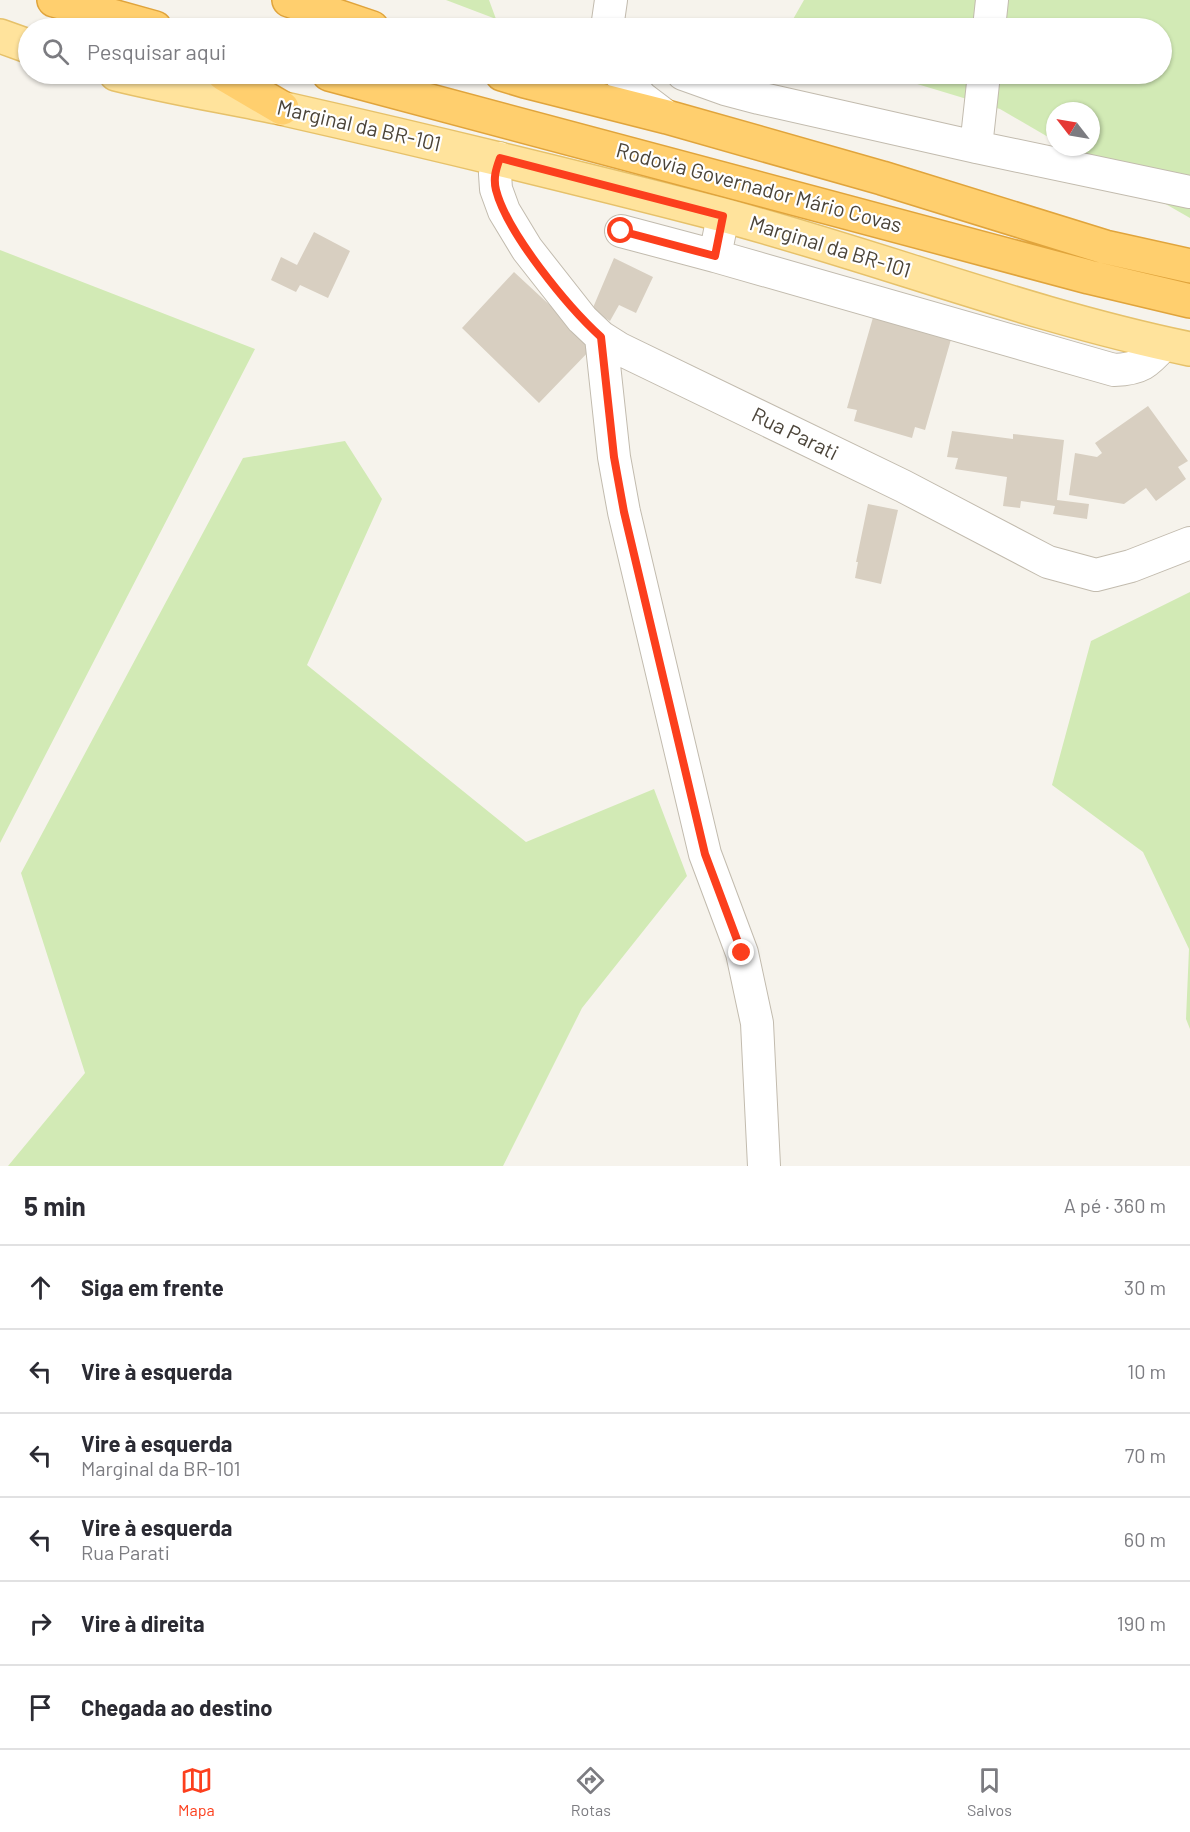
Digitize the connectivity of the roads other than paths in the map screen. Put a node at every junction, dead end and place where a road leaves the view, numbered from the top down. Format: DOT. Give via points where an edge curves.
graph roads {
  1 [pos="54,0"];
  2 [pos="289,0"];
  3 [pos="611,0"];
  4 [pos="992,0"];
  5 [pos="116,18"];
  6 [pos="342,18"];
  7 [pos="608,18"];
  8 [pos="990,18"];
  9 [pos="0,36"];
  10 [pos="18,42"];
  11 [pos="155,84"];
  12 [pos="241,84"];
  13 [pos="365,84"];
  14 [pos="554,84"];
  15 [pos="629,84"];
  16 [pos="711,84"];
  17 [pos="983,84"];
  18 [pos="282,108"];
  19 [pos="667,117"];
  20 [pos="976,147"];
  21 [pos="500,158"];
  22 [pos="1190,192"];
  23 [pos="723,216"];
  24 [pos="621,231"];
  25 [pos="715,256"];
  26 [pos="1190,266"];
  27 [pos="1190,301"];
  28 [pos="601,337"];
  29 [pos="1177,346"];
  30 [pos="1190,543"];
  31 [pos="764,1166"];
  1 -- 5 [label="highway"];
  2 -- 6 [label="highway"];
  3 -- 7 [label="street"];
  4 -- 8 [label="street"];
  9 -- 10 [label="main road"];
  11 -- 18 [label="main road, Marginal da BR-101"];
  12 -- 18 [label="highway"];
  13 -- 27 [label="highway, Rodovia Governador Mário Covas"];
  14 -- 19 [label="highway, Rodovia Governador Mário Covas"];
  15 -- 19 [label="street"];
  16 -- 20 [label="street"];
  17 -- 20 [label="street"];
  18 -- 21 [label="main road, Marginal da BR-101"];
  19 -- 26 [label="highway, Rodovia Governador Mário Covas" via="1105,247"];
  20 -- 22 [label="street"];
  21 -- 23 [label="main road, Marginal da BR-101"];
  21 -- 28 [label="street, Rua Parati" via="496,189 504,212 527,249"];
  23 -- 25 [label="street"];
  23 -- 29 [label="main road, Marginal da BR-101" via="1101,328"];
  24 -- 25 [label="street"];
  25 -- 29 [label="street" via="1114,370 1132,369"];
  28 -- 30 [label="street, Rua Parati" via="1048,562 1096,574 1131,566"];
  28 -- 31 [label="street" via="624,512 705,854 742,953 757,1023"];
}
